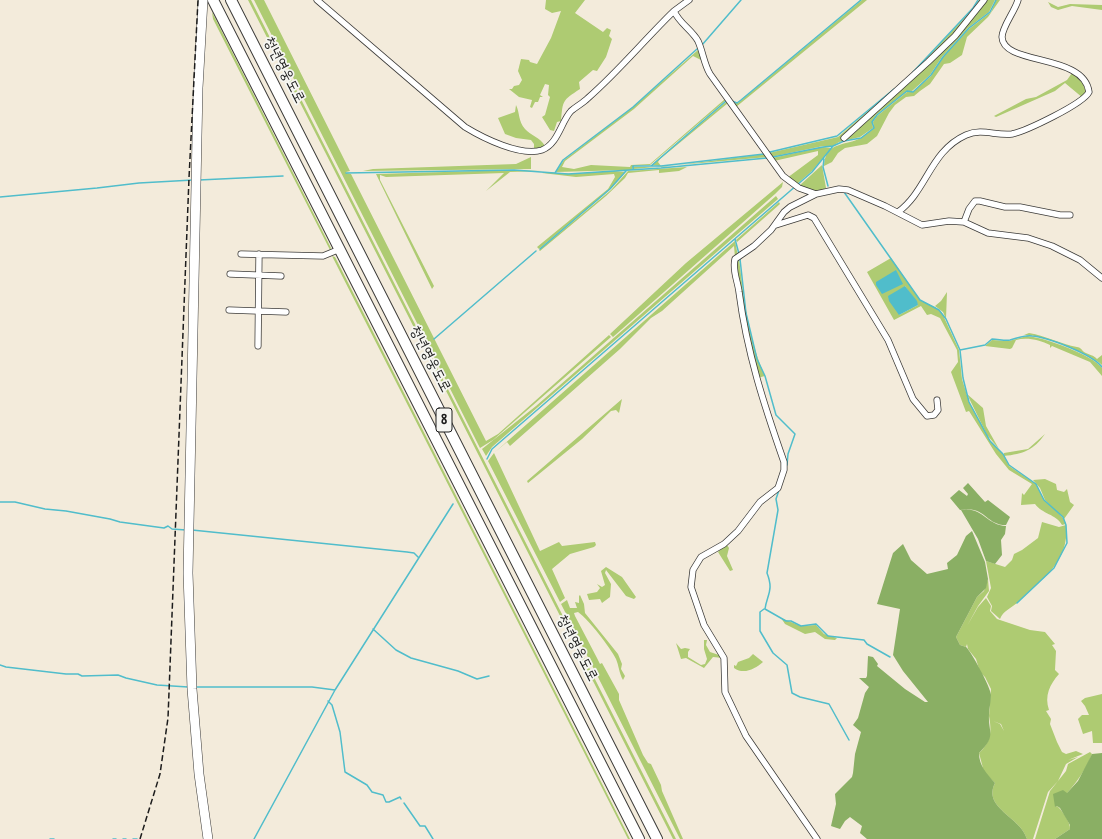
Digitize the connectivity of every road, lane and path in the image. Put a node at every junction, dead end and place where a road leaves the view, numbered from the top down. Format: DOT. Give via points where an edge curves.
graph roads {
  1 [pos="203,0"];
  2 [pos="213,0"];
  3 [pos="231,0"];
  4 [pos="317,0"];
  5 [pos="689,0"];
  6 [pos="984,0"];
  7 [pos="1018,0"];
  8 [pos="674,11"];
  9 [pos="844,138"];
  10 [pos="816,194"];
  11 [pos="898,212"];
  12 [pos="1070,215"];
  13 [pos="964,222"];
  14 [pos="776,225"];
  15 [pos="340,249"];
  16 [pos="241,254"];
  17 [pos="259,254"];
  18 [pos="230,274"];
  19 [pos="259,275"];
  20 [pos="281,276"];
  21 [pos="1102,278"];
  22 [pos="229,310"];
  23 [pos="258,311"];
  24 [pos="286,312"];
  25 [pos="258,346"];
  26 [pos="937,400"];
  27 [pos="208,839"];
  28 [pos="639,839"];
  29 [pos="657,839"];
  30 [pos="817,839"];
  1 -- 27 [label="main road" via="198,88 188,573 192,686 199,774"];
  2 -- 15 [label="highway, 청년영웅도로 / 8"];
  3 -- 29 [label="highway, 청년영웅도로 / 8"];
  4 -- 8 [label="street" via="465,127 480,137 500,145 537,151 544,149 551,142 560,132 570,112 588,98"];
  5 -- 8 [label="street"];
  6 -- 9 [label="street" via="934,57"];
  7 -- 11 [label="street" via="1004,30 1004,44 1015,52 1056,63 1078,73 1087,84 1088,95 1063,112 1013,134 976,132 960,138 938,157 916,193"];
  8 -- 10 [label="street" via="676,17 698,42 710,74 783,176 799,188"];
  10 -- 11 [label="street" via="831,189 848,190"];
  10 -- 14 [label="street" via="790,207"];
  11 -- 13 [label="street" via="922,225 948,221"];
  12 -- 13 [label="street" via="976,201 969,209"];
  13 -- 21 [label="street" via="988,233 1028,238 1064,251"];
  14 -- 26 [label="street" via="808,215 814,218 888,340 917,404 924,413 931,416 938,410"];
  14 -- 30 [label="street" via="754,246 735,259 735,267 752,364 784,462 784,470 778,488 754,508 738,531 724,544 701,558 695,566 691,581 704,625 724,658 725,692 746,736"];
  15 -- 17 [label="street" via="323,256"];
  15 -- 28 [label="highway, 청년영웅도로 / 8"];
  16 -- 17 [label="street"];
  17 -- 19 [label="street"];
  18 -- 19 [label="street"];
  19 -- 20 [label="street"];
  19 -- 23 [label="street"];
  22 -- 23 [label="street"];
  23 -- 24 [label="street"];
  23 -- 25 [label="street"];
}
